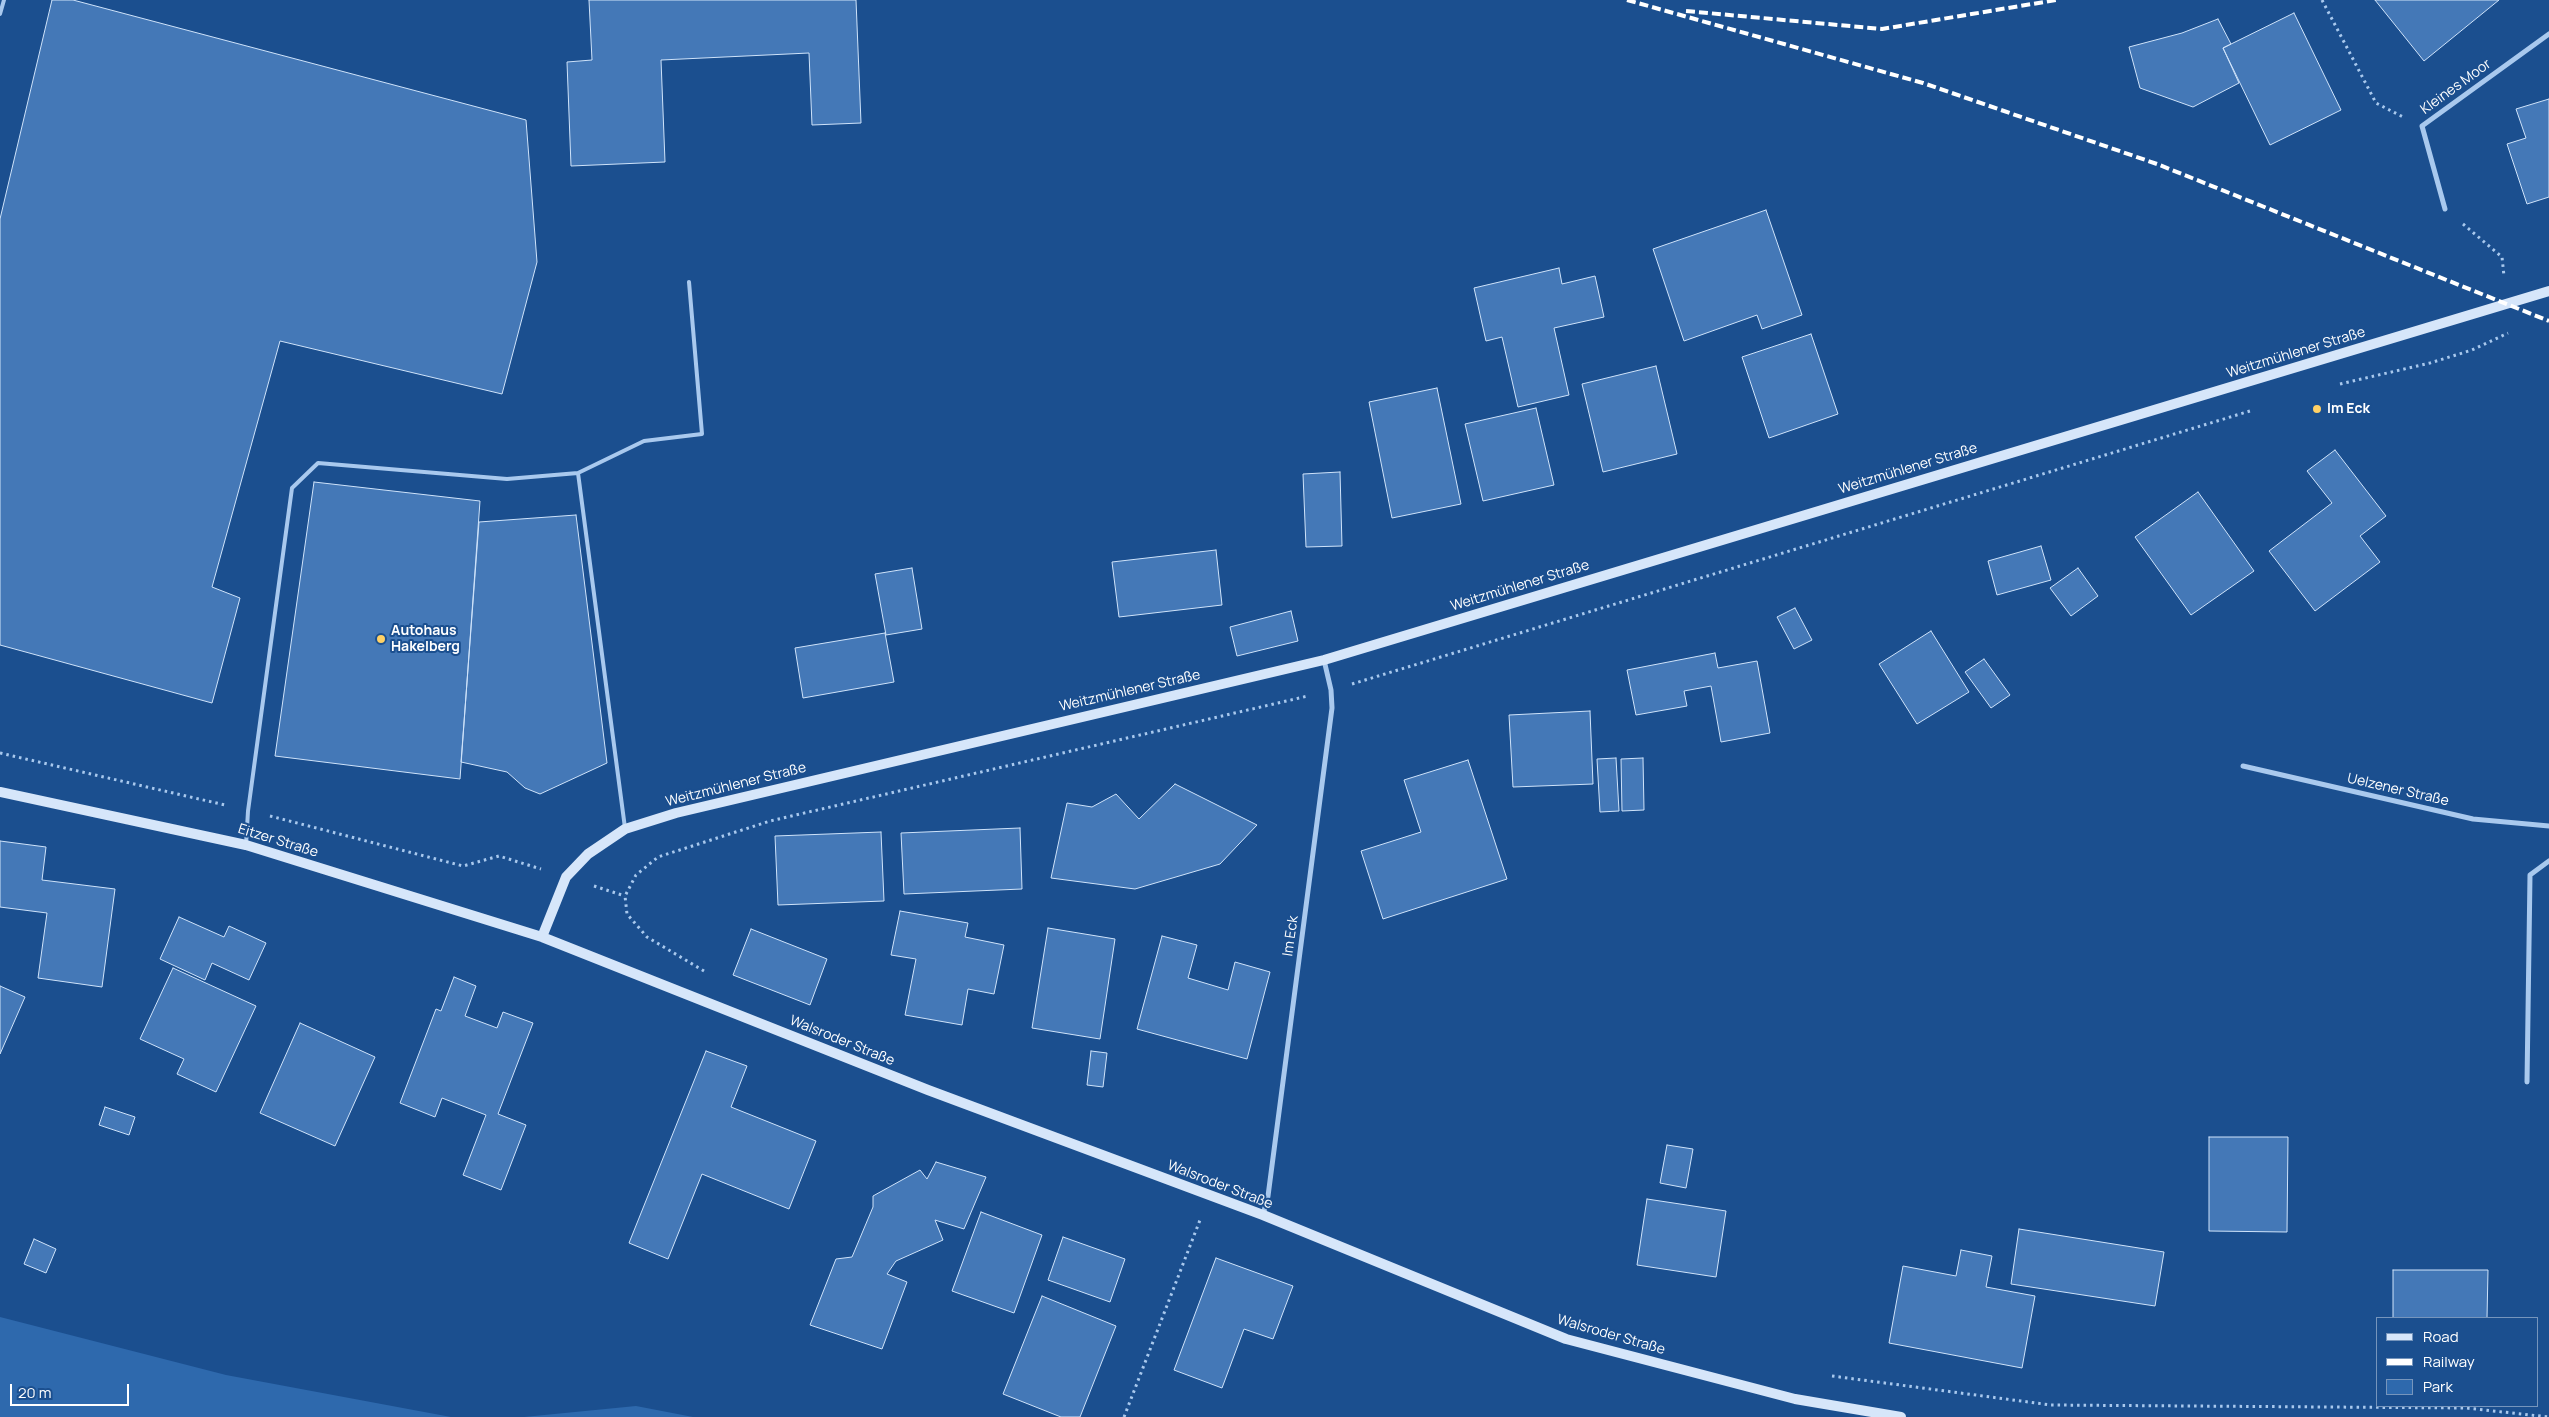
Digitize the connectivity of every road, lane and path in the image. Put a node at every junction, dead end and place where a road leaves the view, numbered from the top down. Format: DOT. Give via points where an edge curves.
graph roads {
  1 [pos="4,0"];
  2 [pos="2322,0"];
  3 [pos="0,14"];
  4 [pos="2549,34"];
  5 [pos="2422,126"];
  6 [pos="2445,209"];
  7 [pos="2504,280"];
  8 [pos="689,282"];
  9 [pos="2549,291"];
  10 [pos="2514,331"];
  11 [pos="2338,384"];
  12 [pos="2253,410"];
  13 [pos="578,473"];
  14 [pos="1324,660"];
  15 [pos="1351,685"];
  16 [pos="1307,696"];
  17 [pos="2243,766"];
  18 [pos="0,792"];
  19 [pos="2549,826"];
  20 [pos="625,829"];
  21 [pos="246,845"];
  22 [pos="2549,861"];
  23 [pos="542,937"];
  24 [pos="708,973"];
  25 [pos="2527,1082"];
  26 [pos="1209,1196"];
  27 [pos="1263,1216"];
  28 [pos="1828,1376"];
  29 [pos="1124,1417"];
  30 [pos="1901,1417"];
  31 [pos="2549,1417"];
  1 -- 3 [label="lane"];
  2 -- 5 [label="path" via="2376,103"];
  4 -- 5 [label="street, Kleines Moor"];
  5 -- 6 [label="street, Kleines Moor"];
  6 -- 7 [label="path" via="2502,257"];
  8 -- 13 [label="lane" via="702,434 644,440"];
  9 -- 14 [label="street, Weitzmühlener Straße"];
  10 -- 11 [label="path" via="2472,350 2430,363"];
  12 -- 15 [label="path"];
  13 -- 20 [label="lane"];
  13 -- 21 [label="lane" via="507,479 318,463 292,488"];
  14 -- 20 [label="street, Weitzmühlener Straße" via="676,813"];
  14 -- 27 [label="street, Im Eck" via="1332,708"];
  16 -- 24 [label="path" via="770,821 658,857 636,875 625,896 627,914 647,937"];
  17 -- 19 [label="street, Uelzener Straße" via="2473,819"];
  18 -- 21 [label="street, Eitzer Straße"];
  20 -- 23 [label="street, Weitzmühlener Straße" via="588,854 566,877"];
  21 -- 23 [label="street, Eitzer Straße"];
  22 -- 25 [label="street" via="2530,875"];
  23 -- 26 [label="street, Walsroder Straße" via="928,1090"];
  26 -- 27 [label="street, Walsroder Straße"];
  26 -- 29 [label="path"];
  27 -- 30 [label="street, Walsroder Straße" via="1566,1339 1795,1399"];
  28 -- 31 [label="path" via="2051,1405 2466,1408"];
}
